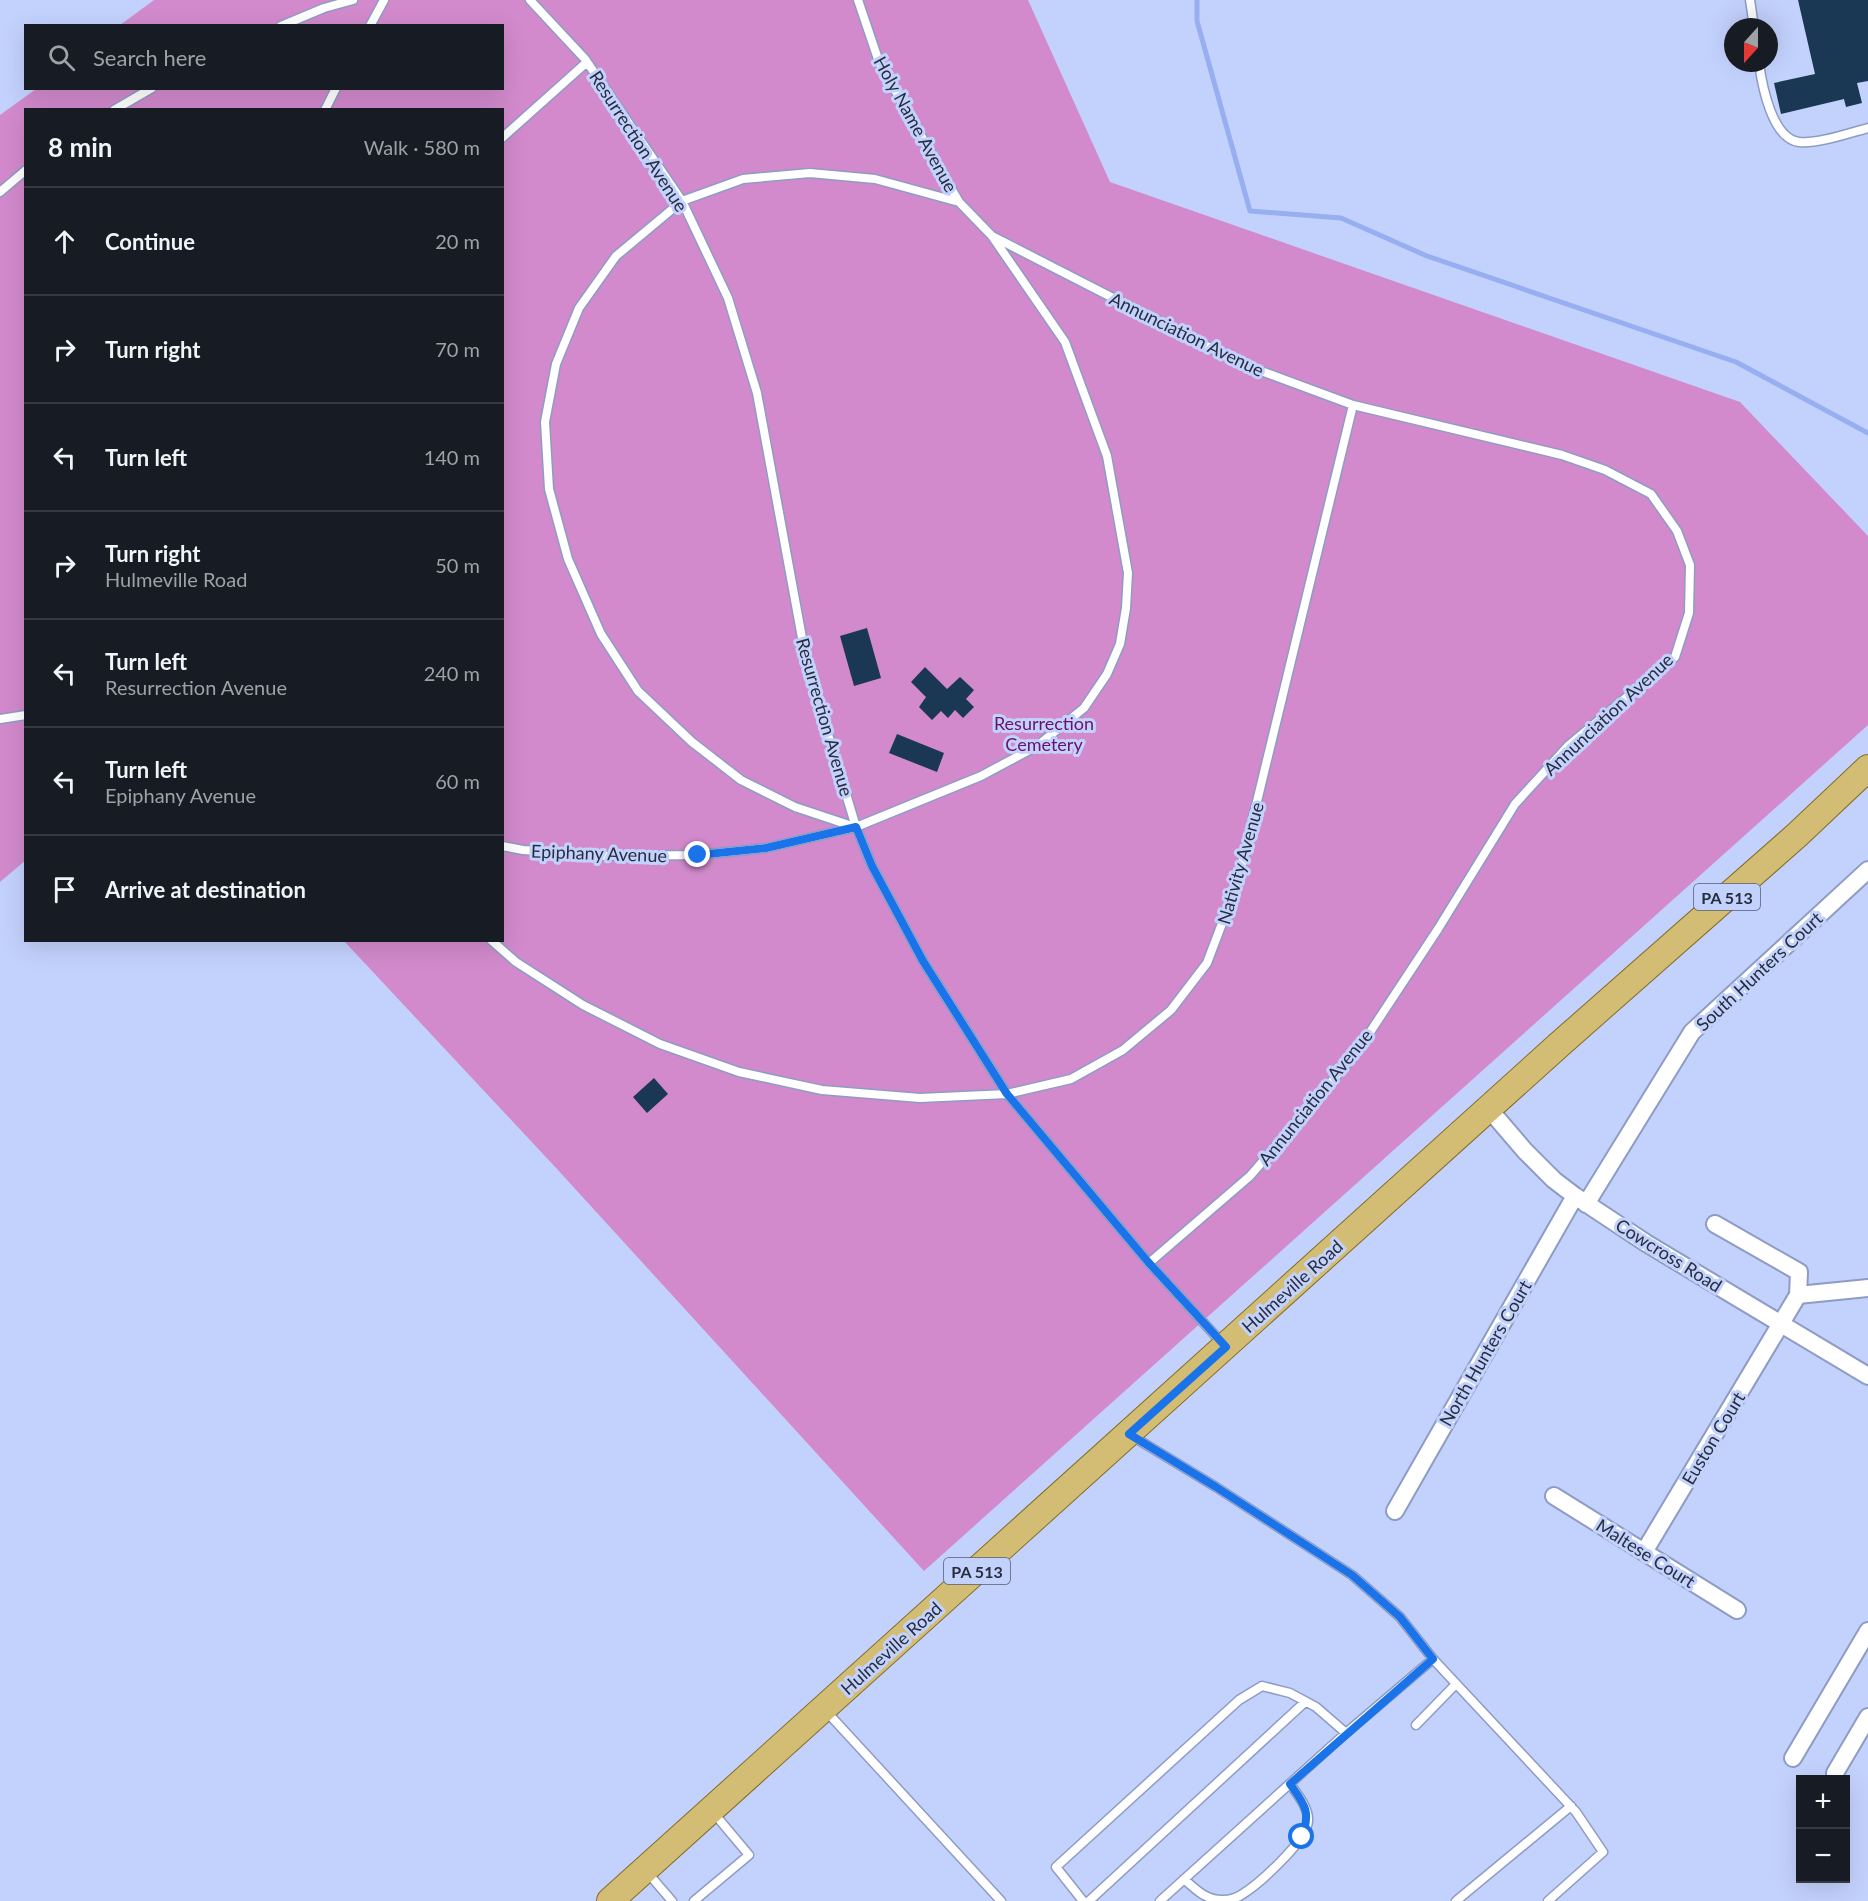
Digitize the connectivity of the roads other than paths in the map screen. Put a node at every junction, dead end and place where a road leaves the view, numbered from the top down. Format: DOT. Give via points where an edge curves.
graph roads {
  1 [pos="354,0"];
  2 [pos="384,0"];
  3 [pos="530,0"];
  4 [pos="858,0"];
  5 [pos="1750,0"];
  6 [pos="1753,18"];
  7 [pos="286,24"];
  8 [pos="371,24"];
  9 [pos="587,62"];
  10 [pos="1761,72"];
  11 [pos="149,90"];
  12 [pos="335,90"];
  13 [pos="117,108"];
  14 [pos="326,108"];
  15 [pos="1868,128"];
  16 [pos="504,136"];
  17 [pos="24,172"];
  18 [pos="0,192"];
  19 [pos="682,201"];
  20 [pos="959,202"];
  21 [pos="992,236"];
  22 [pos="1353,405"];
  23 [pos="24,715"];
  24 [pos="0,719"];
  25 [pos="1868,768"];
  26 [pos="856,827"];
  27 [pos="504,846"];
  28 [pos="1868,870"];
  29 [pos="493,942"];
  30 [pos="1007,1094"];
  31 [pos="1489,1109"];
  32 [pos="1581,1200"];
  33 [pos="1715,1224"];
  34 [pos="1149,1263"];
  35 [pos="1868,1288"];
  36 [pos="1798,1295"];
  37 [pos="1782,1323"];
  38 [pos="1226,1347"];
  39 [pos="1868,1376"];
  40 [pos="1129,1434"];
  41 [pos="1554,1496"];
  42 [pos="1395,1511"];
  43 [pos="1644,1551"];
  44 [pos="1737,1610"];
  45 [pos="1868,1631"];
  46 [pos="1862,1653"];
  47 [pos="1433,1659"];
  48 [pos="1456,1684"];
  49 [pos="1305,1702"];
  50 [pos="823,1709"];
  51 [pos="1868,1717"];
  52 [pos="1416,1725"];
  53 [pos="1346,1734"];
  54 [pos="1793,1758"];
  55 [pos="1835,1773"];
  56 [pos="1290,1784"];
  57 [pos="1571,1806"];
  58 [pos="711,1810"];
  59 [pos="645,1870"];
  60 [pos="1184,1879"];
  61 [pos="610,1901"];
  62 [pos="672,1901"];
  63 [pos="694,1901"];
  64 [pos="1001,1901"];
  65 [pos="1083,1901"];
  66 [pos="1089,1901"];
  67 [pos="1160,1901"];
  68 [pos="1456,1901"];
  69 [pos="1548,1901"];
  1 -- 7 [label="lane"];
  2 -- 8 [label="lane"];
  3 -- 9 [label="lane, Resurrection Avenue"];
  4 -- 20 [label="lane, Holy Name Avenue" via="879,62"];
  5 -- 6 [label="lane"];
  9 -- 16 [label="lane"];
  9 -- 19 [label="lane, Resurrection Avenue"];
  10 -- 15 [label="lane" via="1766,100 1788,138 1799,142 1829,139"];
  11 -- 13 [label="lane"];
  12 -- 14 [label="lane"];
  17 -- 18 [label="lane"];
  19 -- 20 [label="lane" via="743,179 810,173 875,179"];
  19 -- 26 [label="lane, Resurrection Avenue" via="728,298 757,393 807,665"];
  19 -- 26 [label="lane" via="616,256 579,308 556,364 545,422 549,489 568,559 601,634 638,691 692,742 741,780 795,807"];
  20 -- 21 [label="lane, Holy Name Avenue"];
  21 -- 22 [label="lane, Annunciation Avenue" via="1242,364"];
  21 -- 26 [label="lane, Epiphany Avenue" via="1065,342 1107,456 1128,573 1120,644 1107,674 1084,708 1037,746 981,777"];
  22 -- 30 [label="lane, Nativity Avenue" via="1238,884 1207,963 1171,1010 1123,1050 1071,1079"];
  22 -- 34 [label="lane, Annunciation Avenue" via="1562,455 1605,470 1651,494 1677,531 1690,565 1689,613 1675,657 1569,746 1515,804 1357,1052 1250,1176"];
  23 -- 24 [label="lane"];
  25 -- 31 [label="main road, Hulmeville Road / PA 513"];
  26 -- 27 [label="lane, Epiphany Avenue" via="766,848 698,855 606,856"];
  26 -- 30 [label="lane, Resurrection Avenue" via="872,866 923,961"];
  28 -- 32 [label="street, South Hunters Court" via="1692,1032"];
  29 -- 30 [label="lane, Nativity Avenue" via="516,962 583,1005 660,1044 739,1072 822,1090 920,1098"];
  30 -- 34 [label="lane, Resurrection Avenue"];
  31 -- 32 [label="street, Cowcross Road" via="1554,1180"];
  31 -- 38 [label="main road, Hulmeville Road / PA 513"];
  32 -- 37 [label="street, Cowcross Road"];
  32 -- 42 [label="street, North Hunters Court"];
  33 -- 36 [label="street" via="1799,1272"];
  34 -- 38 [label="lane, Resurrection Avenue"];
  35 -- 36 [label="street"];
  36 -- 37 [label="street"];
  37 -- 39 [label="street, Cowcross Road"];
  37 -- 43 [label="street, Euston Court"];
  38 -- 40 [label="main road, Hulmeville Road / PA 513"];
  40 -- 47 [label="lane" via="1352,1575 1400,1617"];
  40 -- 50 [label="main road, Hulmeville Road / PA 513"];
  41 -- 43 [label="street, Maltese Court"];
  43 -- 44 [label="street, Maltese Court"];
  45 -- 46 [label="street"];
  46 -- 54 [label="street"];
  47 -- 48 [label="lane"];
  47 -- 53 [label="lane"];
  48 -- 52 [label="lane"];
  48 -- 57 [label="lane"];
  49 -- 53 [label="lane"];
  49 -- 65 [label="lane" via="1290,1693 1262,1686 1239,1700 1056,1867"];
  49 -- 66 [label="lane"];
  50 -- 58 [label="main road, Hulmeville Road / PA 513"];
  50 -- 64 [label="lane"];
  51 -- 55 [label="street"];
  53 -- 56 [label="lane"];
  56 -- 60 [label="lane"];
  56 -- 60 [label="lane" via="1303,1803 1308,1820 1302,1837 1284,1858 1241,1896 1226,1900 1200,1894"];
  57 -- 68 [label="lane"];
  57 -- 69 [label="lane" via="1603,1852"];
  58 -- 59 [label="main road, Hulmeville Road / PA 513"];
  58 -- 63 [label="lane" via="749,1855"];
  59 -- 61 [label="main road, Hulmeville Road / PA 513"];
  59 -- 62 [label="lane"];
  60 -- 67 [label="lane"];
}
